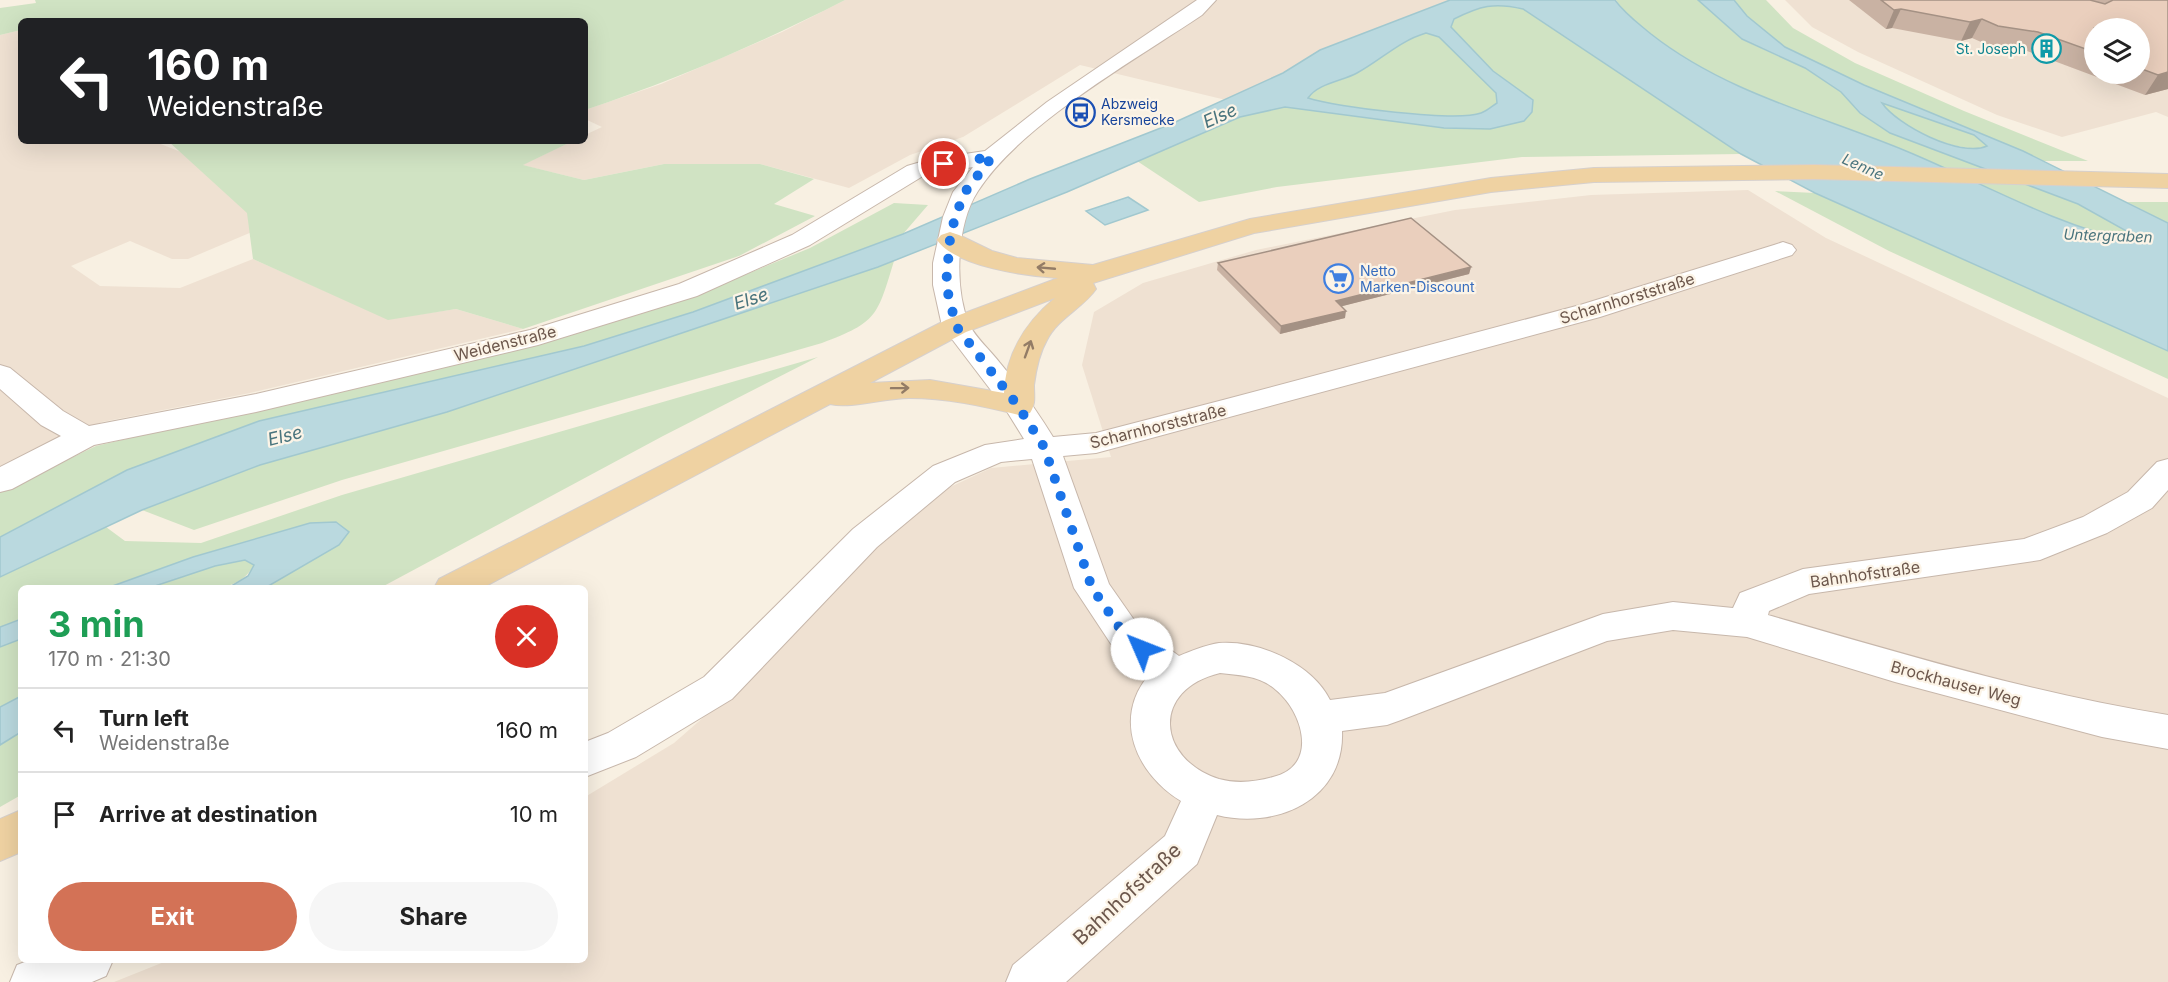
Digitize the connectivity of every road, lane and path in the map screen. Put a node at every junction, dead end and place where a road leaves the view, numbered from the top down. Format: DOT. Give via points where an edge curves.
graph roads {
  1 [pos="1207,0"];
  2 [pos="992,157"];
  3 [pos="2168,181"];
  4 [pos="1783,250"];
  5 [pos="948,252"];
  6 [pos="1104,270"];
  7 [pos="956,326"];
  8 [pos="0,374"];
  9 [pos="802,405"];
  10 [pos="1018,406"];
  11 [pos="85,436"];
  12 [pos="1044,447"];
  13 [pos="2168,470"];
  14 [pos="0,481"];
  15 [pos="459,585"];
  16 [pos="1747,622"];
  17 [pos="1174,674"];
  18 [pos="1321,717"];
  19 [pos="2168,732"];
  20 [pos="588,759"];
  21 [pos="1205,793"];
  22 [pos="18,831"];
  23 [pos="0,841"];
  24 [pos="82,963"];
  25 [pos="34,982"];
  26 [pos="1030,982"];
  1 -- 2 [label="street" via="1054,106"];
  2 -- 5 [label="street" via="965,192"];
  2 -- 11 [label="street, Weidenstraße" via="915,171 828,226 736,271 538,337 256,403"];
  3 -- 6 [label="main road" via="1814,172 1594,176 1491,185 1251,226"];
  4 -- 12 [label="street, Scharnhorststraße" via="1590,311 1234,407 1096,443"];
  6 -- 5 [label="main road, one-way" via="1011,265"];
  5 -- 7 [label="street" via="946,285"];
  6 -- 7 [label="main road"];
  10 -- 6 [label="main road, one-way" via="1018,375 1032,339 1061,306"];
  7 -- 9 [label="main road"];
  7 -- 10 [label="street"];
  8 -- 11 [label="street" via="52,418"];
  9 -- 10 [label="main road, one-way" via="911,388 958,391"];
  9 -- 15 [label="main road"];
  10 -- 12 [label="street"];
  11 -- 14 [label="street, Weidenstraße"];
  12 -- 17 [label="street" via="1092,588 1126,637"];
  12 -- 20 [label="street, Scharnhorststraße" via="996,452 944,474 865,538 718,688 622,745"];
  13 -- 16 [label="street, Bahnhofstraße" via="2140,500 2095,525 2028,551 1803,582 1753,603"];
  16 -- 18 [label="street" via="1673,616 1602,628 1387,709"];
  16 -- 19 [label="street, Brockhauser Weg" via="1895,667 2102,721"];
  17 -- 18 [label="street" via="1207,660 1252,661 1282,672 1297,683"];
  17 -- 21 [label="street" via="1152,705 1152,738 1166,766"];
  18 -- 21 [label="street" via="1322,754 1297,786 1274,797 1253,800"];
  21 -- 26 [label="street, Bahnhofstraße" via="1181,850"];
  22 -- 23 [label="main road"];
  24 -- 25 [label="street"];
}
